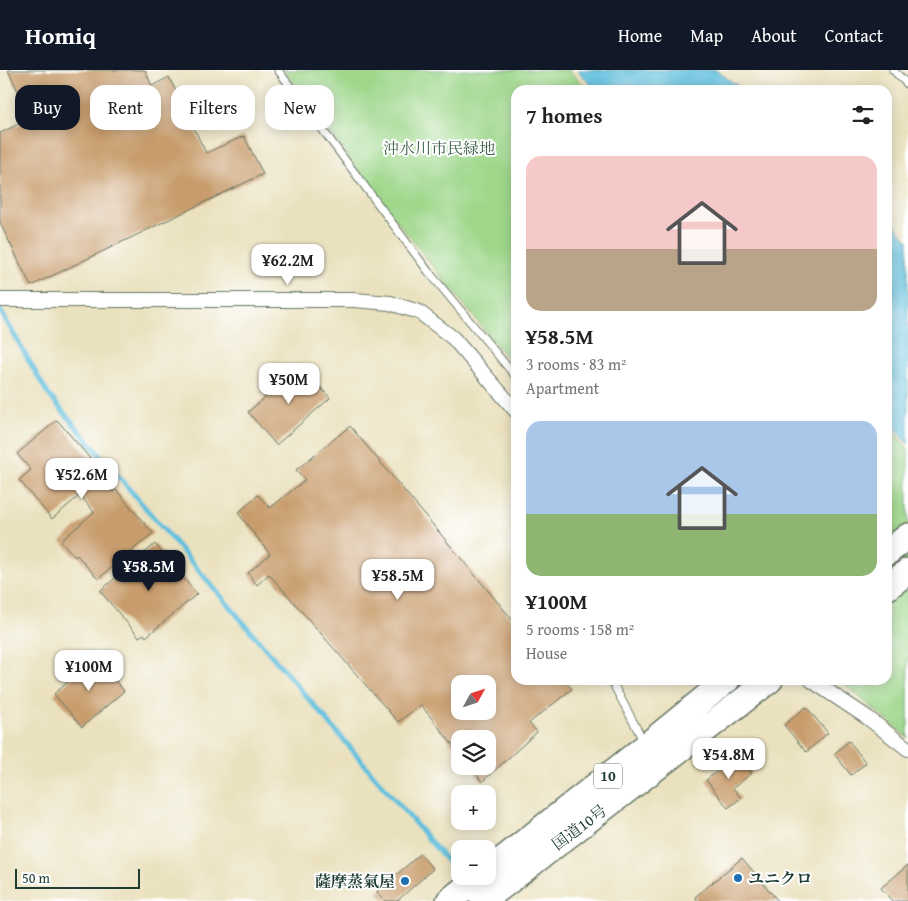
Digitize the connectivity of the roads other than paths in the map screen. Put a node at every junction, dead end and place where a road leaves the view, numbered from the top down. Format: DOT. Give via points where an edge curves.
graph roads {
  1 [pos="278,70"];
  2 [pos="893,70"];
  3 [pos="908,85"];
  4 [pos="2,300"];
  5 [pos="511,371"];
  6 [pos="511,405"];
  7 [pos="908,536"];
  8 [pos="892,549"];
  9 [pos="908,572"];
  10 [pos="892,584"];
  11 [pos="614,685"];
  12 [pos="722,685"];
  13 [pos="762,685"];
  14 [pos="818,685"];
  15 [pos="908,750"];
  16 [pos="653,756"];
  17 [pos="496,865"];
  18 [pos="469,885"];
  19 [pos="449,901"];
  20 [pos="483,901"];
  1 -- 5 [label="lane" via="428,270"];
  2 -- 3 [label="lane"];
  4 -- 6 [label="street" via="354,300 390,303 419,312 453,338"];
  7 -- 8 [label="highway"];
  9 -- 10 [label="highway"];
  11 -- 16 [label="lane"];
  12 -- 16 [label="highway, 国道10号 / 10"];
  13 -- 16 [label="highway, 国道10号 / 10"];
  14 -- 15 [label="street"];
  16 -- 17 [label="highway, 国道10号 / 10"];
  16 -- 20 [label="highway, 国道10号 / 10"];
  18 -- 19 [label="highway"];
}
